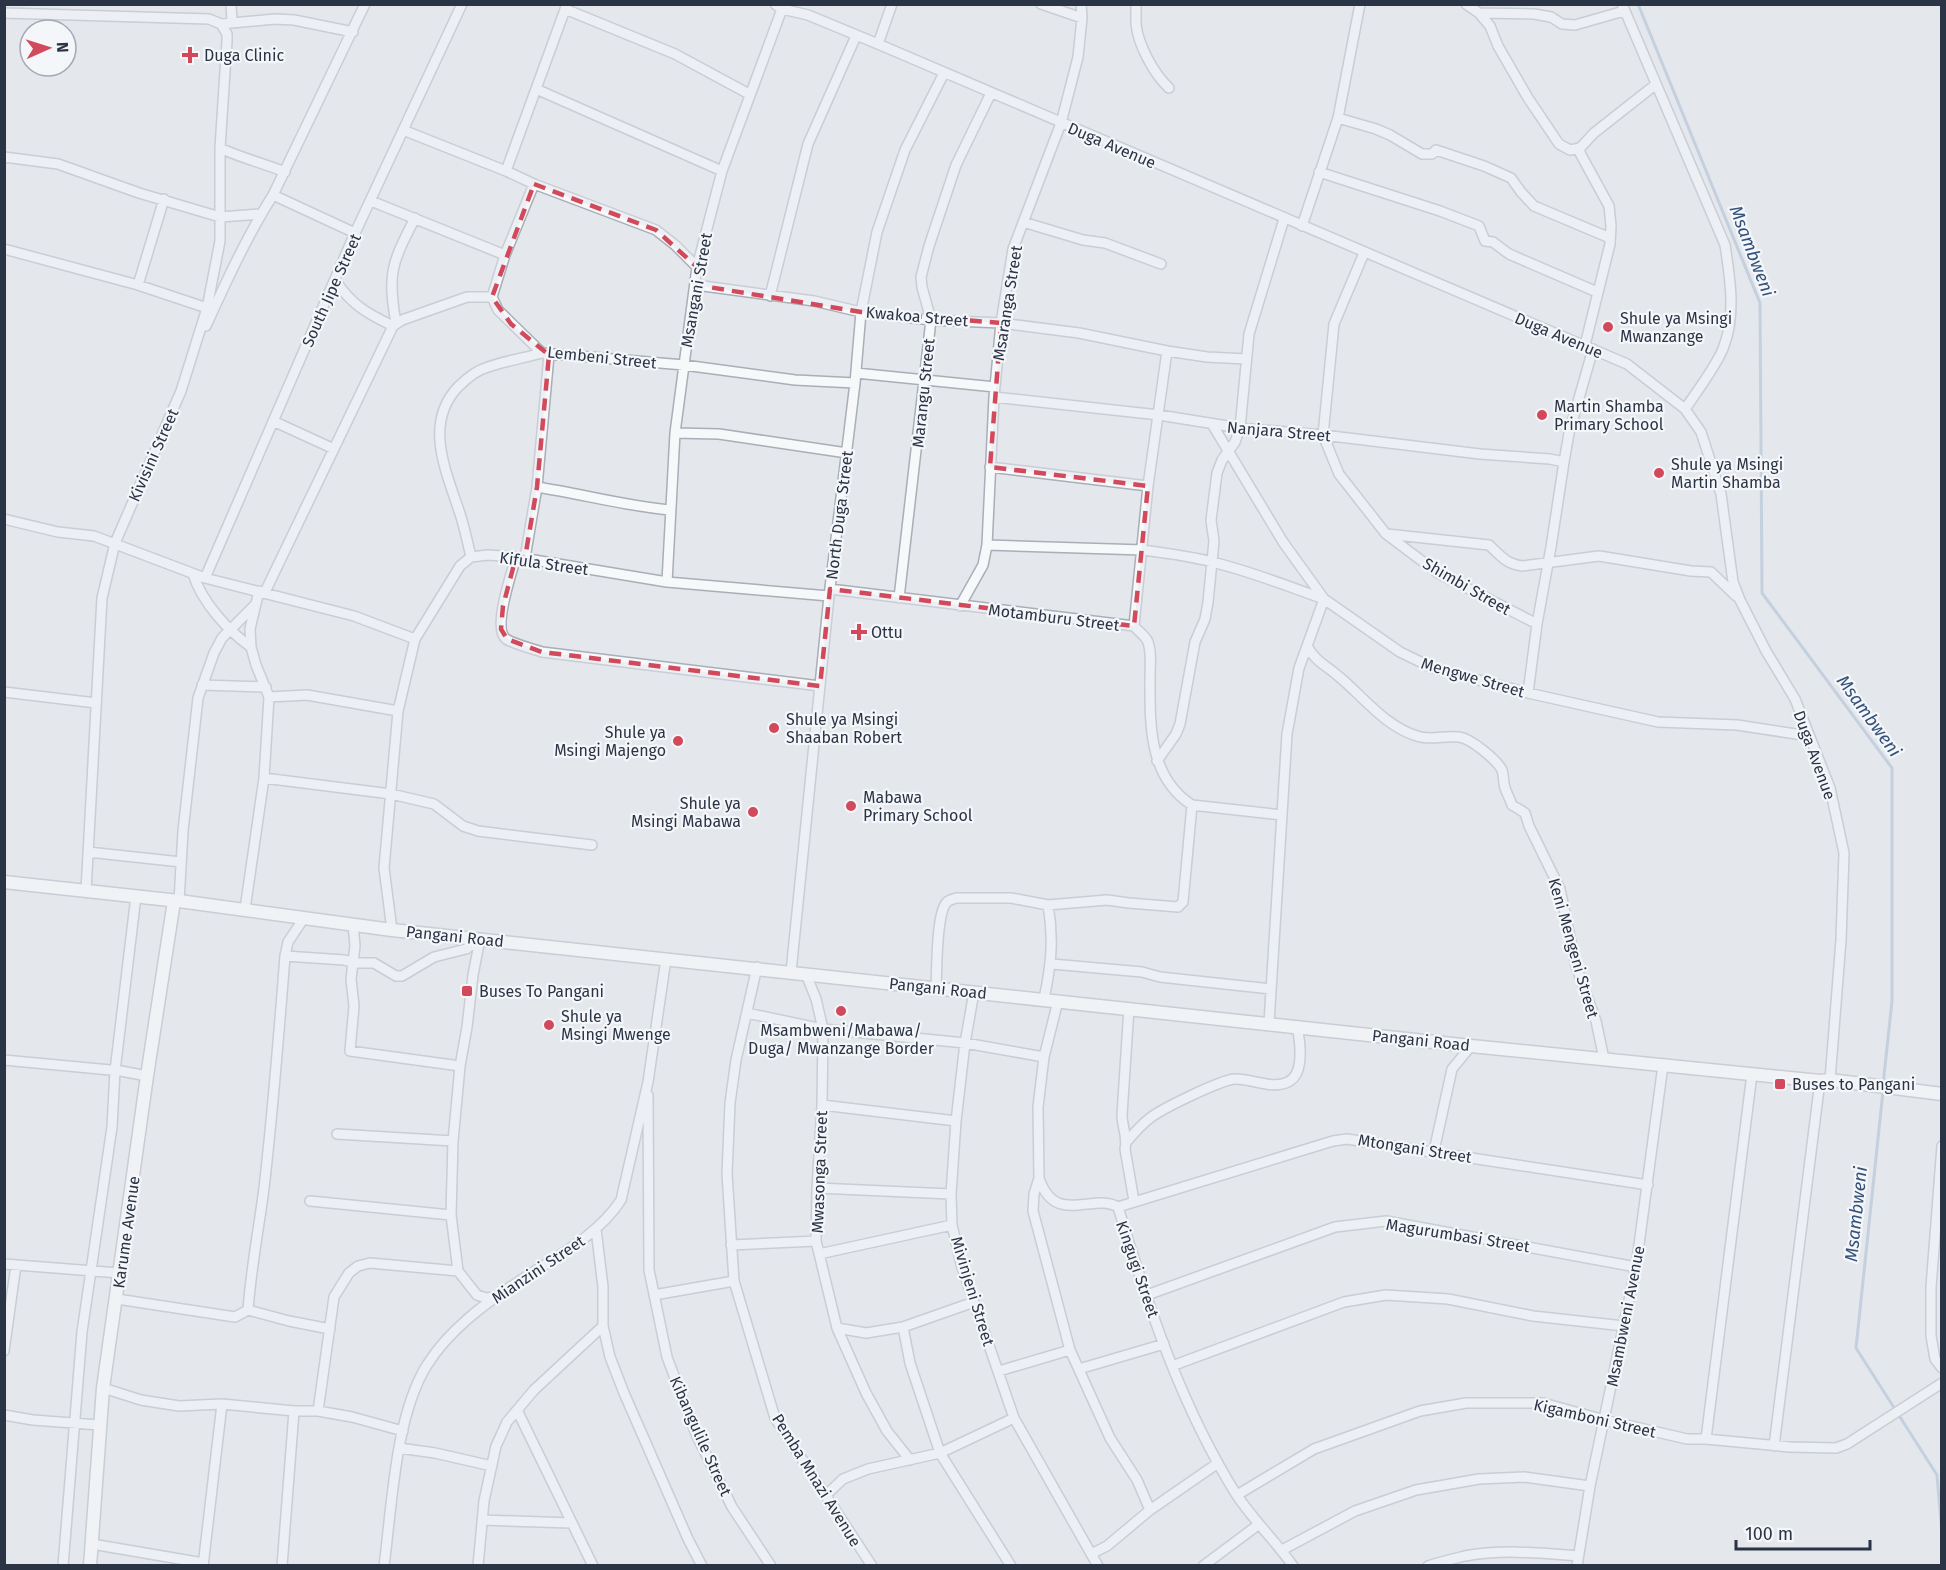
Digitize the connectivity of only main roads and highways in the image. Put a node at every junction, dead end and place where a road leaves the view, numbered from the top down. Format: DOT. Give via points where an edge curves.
graph roads {
  1 [pos="4,882"];
  2 [pos="176,901"];
  3 [pos="1941,1094"];
  4 [pos="90,1566"];
  1 -- 2 [label="main road, Pangani Road"];
  2 -- 3 [label="main road, Pangani Road" via="392,930"];
  2 -- 4 [label="main road, Karume Avenue" via="142,1074 116,1273 117,1299 96,1425"];
}
